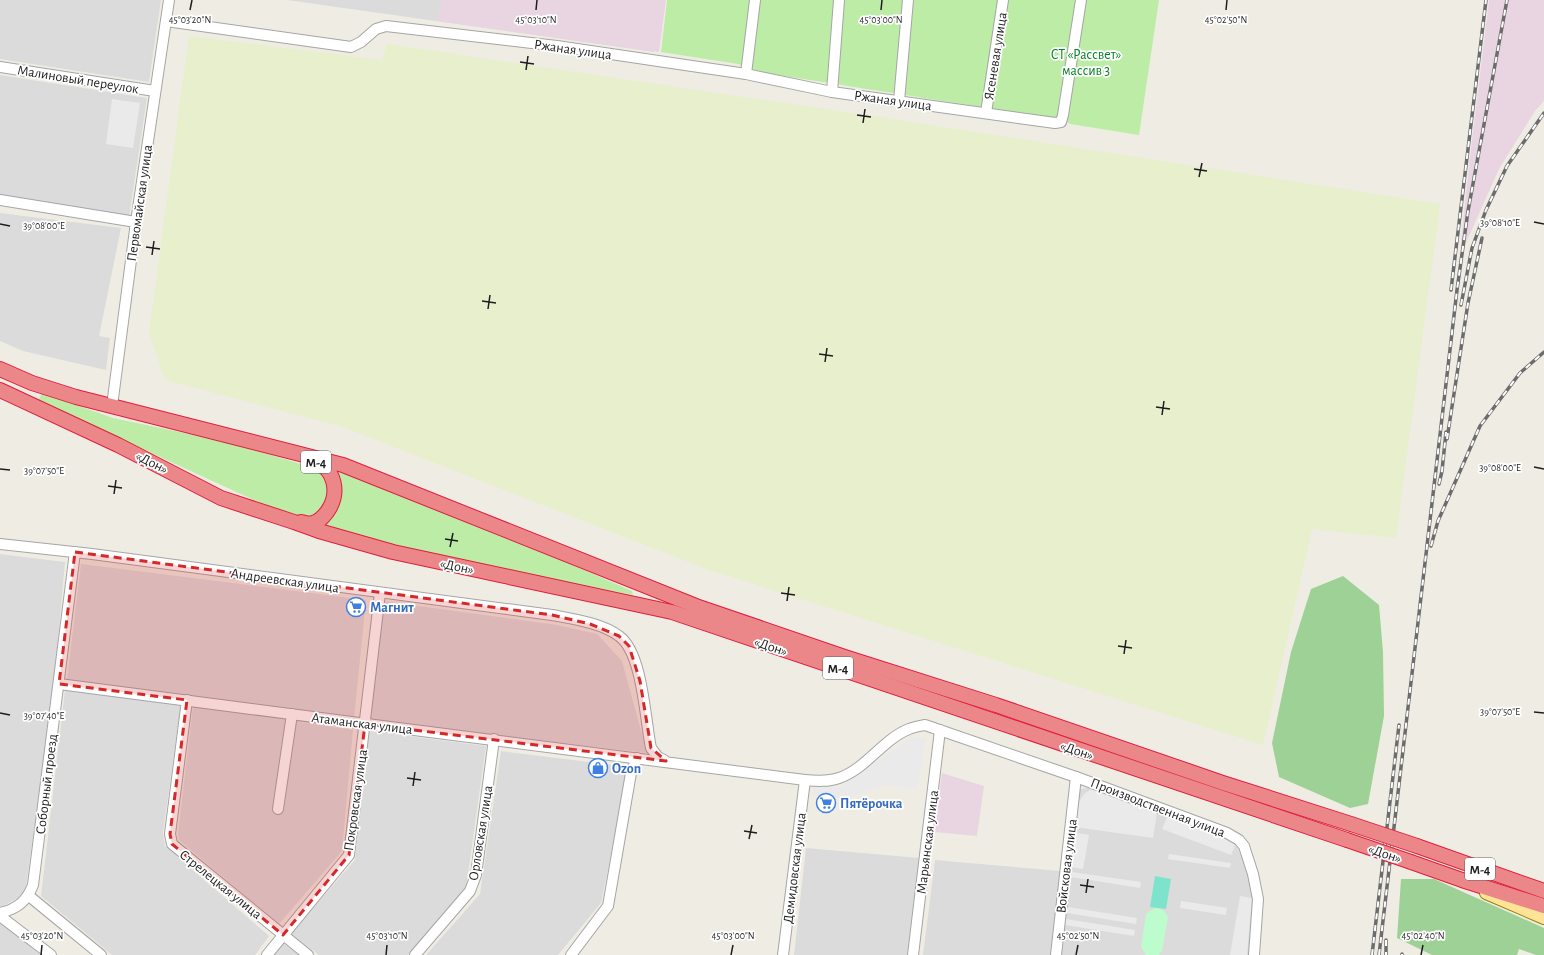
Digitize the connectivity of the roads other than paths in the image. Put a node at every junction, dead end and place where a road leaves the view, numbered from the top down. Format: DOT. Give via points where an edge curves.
graph roads {
  1 [pos="169,0"];
  2 [pos="755,0"];
  3 [pos="839,0"];
  4 [pos="908,0"];
  5 [pos="1003,0"];
  6 [pos="1081,0"];
  7 [pos="166,21"];
  8 [pos="0,67"];
  9 [pos="746,74"];
  10 [pos="155,91"];
  11 [pos="832,92"];
  12 [pos="898,101"];
  13 [pos="986,112"];
  14 [pos="0,200"];
  15 [pos="136,222"];
  16 [pos="0,369"];
  17 [pos="0,390"];
  18 [pos="112,406"];
  19 [pos="224,434"];
  20 [pos="294,522"];
  21 [pos="0,544"];
  22 [pos="75,552"];
  23 [pos="380,593"];
  24 [pos="59,684"];
  25 [pos="187,700"];
  26 [pos="292,714"];
  27 [pos="365,724"];
  28 [pos="940,730"];
  29 [pos="494,739"];
  30 [pos="637,758"];
  31 [pos="666,761"];
  32 [pos="1076,777"];
  33 [pos="805,780"];
  34 [pos="278,809"];
  35 [pos="1462,880"];
  36 [pos="1544,892"];
  37 [pos="29,896"];
  38 [pos="1544,906"];
  39 [pos="0,914"];
  40 [pos="1544,918"];
  41 [pos="283,935"];
  42 [pos="52,955"];
  43 [pos="101,955"];
  44 [pos="266,955"];
  45 [pos="308,955"];
  46 [pos="415,955"];
  47 [pos="571,955"];
  48 [pos="783,955"];
  49 [pos="913,955"];
  50 [pos="1056,955"];
  51 [pos="1254,955"];
  1 -- 7 [label="street, Первомайская улица"];
  2 -- 9 [label="street"];
  3 -- 11 [label="street"];
  4 -- 12 [label="street"];
  5 -- 13 [label="street, Ясеневая улица"];
  6 -- 13 [label="street, Ржаная улица" via="1061,122"];
  7 -- 9 [label="street, Ржаная улица" via="351,47 376,29 386,26 557,46"];
  7 -- 10 [label="street, Первомайская улица"];
  8 -- 10 [label="street, Малиновый переулок"];
  9 -- 11 [label="street, Ржаная улица"];
  10 -- 15 [label="street, Первомайская улица"];
  11 -- 12 [label="street, Ржаная улица"];
  12 -- 13 [label="street, Ржаная улица"];
  14 -- 15 [label="street"];
  15 -- 18 [label="street, Первомайская улица"];
  16 -- 18 [label="highway, «Дон» / М-4" via="32,383"];
  17 -- 20 [label="highway, «Дон» / М-4" via="118,445 221,498"];
  18 -- 19 [label="highway, «Дон» / М-4"];
  19 -- 20 [label="highway, М-4" via="317,463 327,469 333,480 335,494 332,504 322,519 312,523"];
  19 -- 36 [label="highway, «Дон» / М-4, bridge" via="343,465 696,606 1417,846"];
  20 -- 35 [label="highway, «Дон» / М-4, bridge" via="393,552 672,612"];
  21 -- 22 [label="street, Андреевская улица"];
  22 -- 23 [label="street, Андреевская улица"];
  22 -- 24 [label="street, Соборный проезд"];
  23 -- 27 [label="street, Покровская улица"];
  23 -- 31 [label="street, Андреевская улица" via="552,615 590,624 619,636 630,646 636,661 651,748 658,757"];
  24 -- 25 [label="street, Атаманская улица"];
  24 -- 37 [label="street, Соборный проезд" via="33,885"];
  25 -- 26 [label="street, Атаманская улица"];
  25 -- 41 [label="street, Стрелецкая улица" via="170,834 172,844"];
  26 -- 27 [label="street, Атаманская улица"];
  26 -- 34 [label="street"];
  27 -- 29 [label="street, Атаманская улица"];
  27 -- 41 [label="street, Покровская улица" via="349,855"];
  28 -- 32 [label="street, Атаманская улица"];
  28 -- 33 [label="street, Атаманская улица" via="924,726 910,728 898,734 855,769 839,778 824,781"];
  28 -- 49 [label="street, Марьянская улица"];
  29 -- 30 [label="street, Атаманская улица"];
  29 -- 46 [label="street, Орловская улица" via="476,875 470,891"];
  30 -- 31 [label="street, Атаманская улица"];
  30 -- 47 [label="street" via="631,773 608,906"];
  31 -- 33 [label="street, Атаманская улица"];
  32 -- 50 [label="street, Войсковая улица"];
  32 -- 51 [label="street, Производственная улица" via="1227,833 1239,840 1244,846 1258,899"];
  33 -- 48 [label="street, Демидовская улица"];
  35 -- 38 [label="highway, «Дон» / М-4"];
  35 -- 40 [label="main road" via="1475,889"];
  37 -- 39 [label="street" via="12,910"];
  37 -- 43 [label="street"];
  39 -- 42 [label="street"];
  41 -- 44 [label="street, Покровская улица"];
  41 -- 45 [label="street, Стрелецкая улица"];
}
